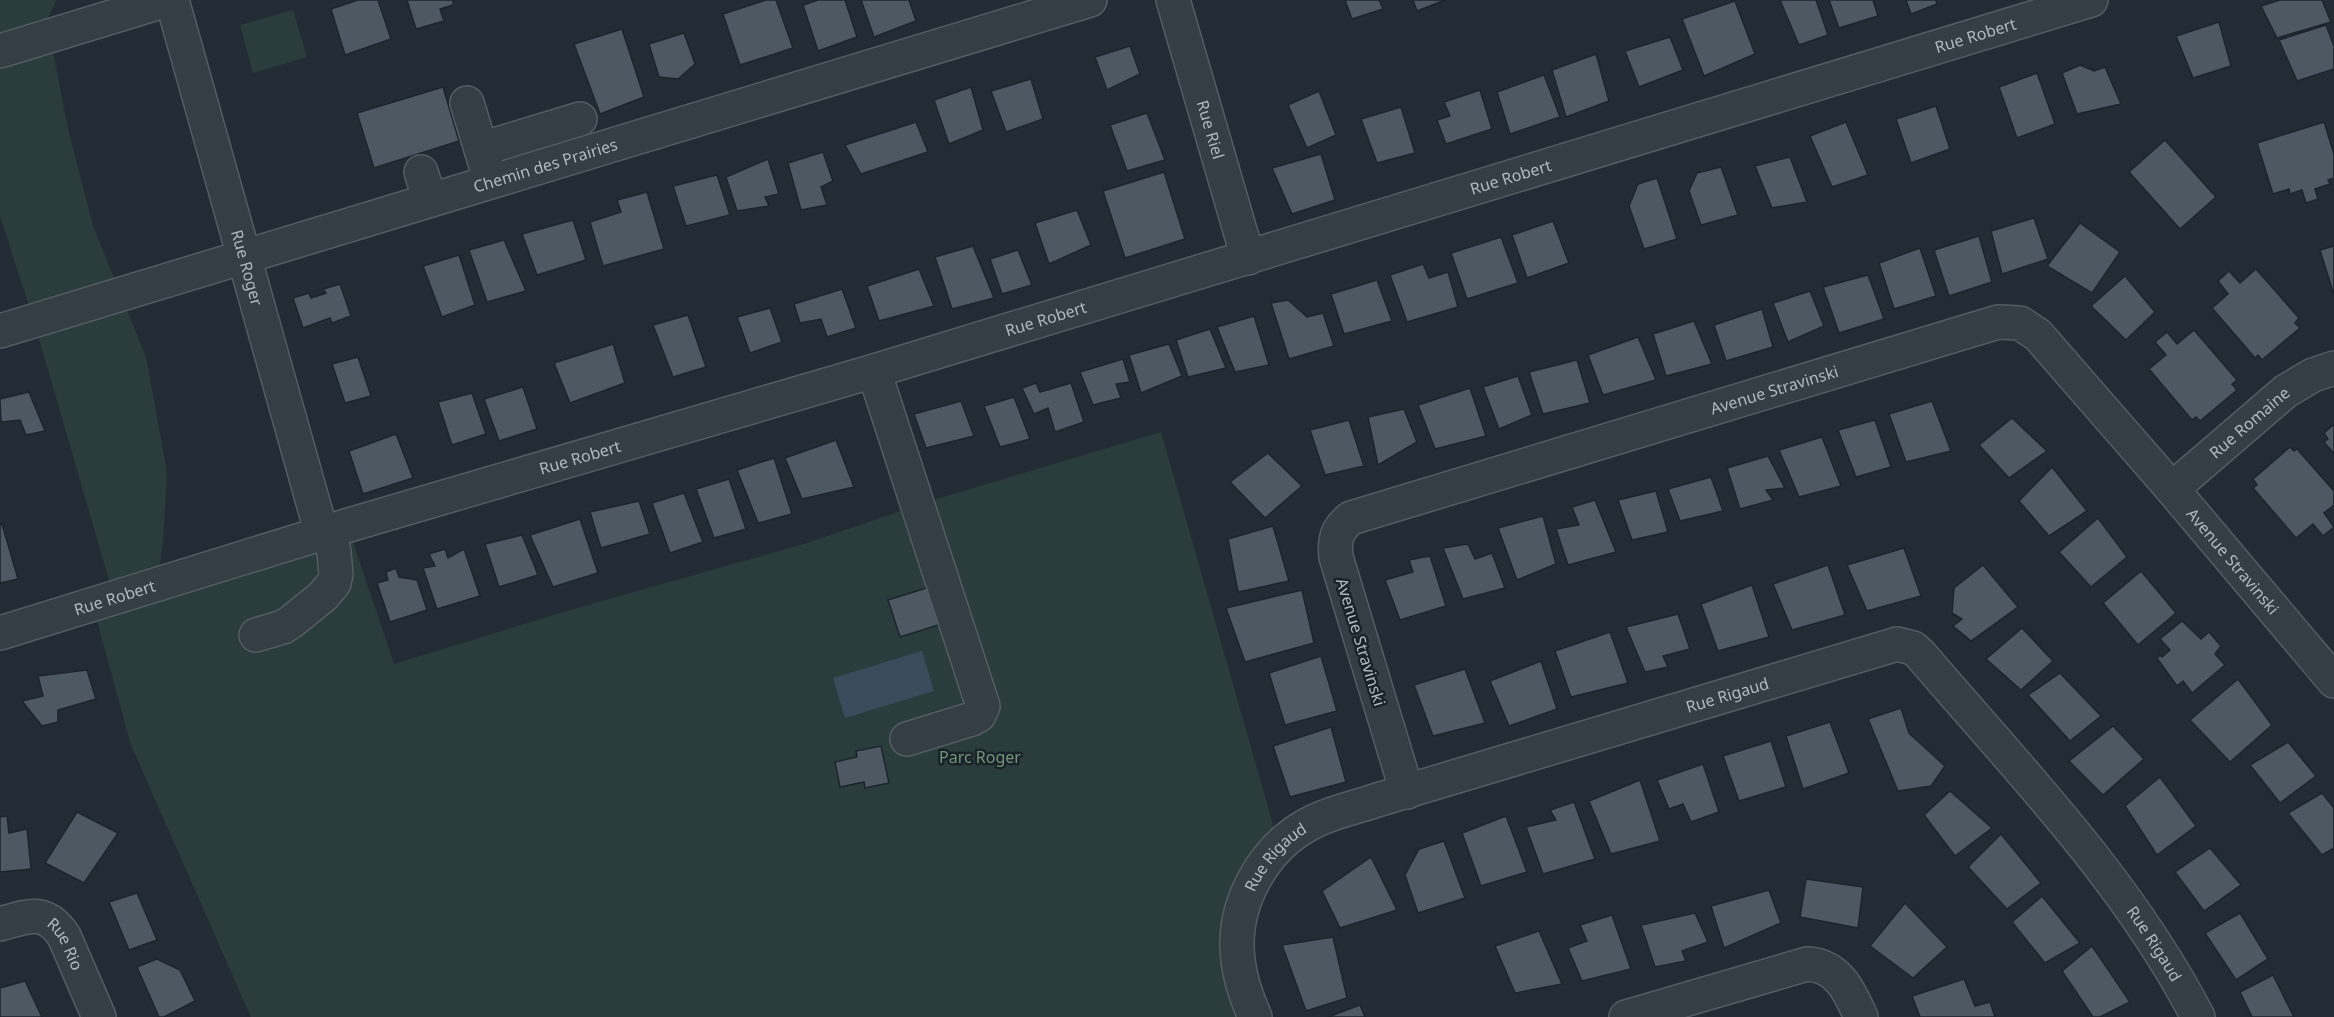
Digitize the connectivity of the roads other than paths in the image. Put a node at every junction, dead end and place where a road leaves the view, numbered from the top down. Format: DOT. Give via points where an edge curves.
graph roads {
  1 [pos="167,0"];
  2 [pos="172,0"];
  3 [pos="1090,0"];
  4 [pos="1173,0"];
  5 [pos="2091,0"];
  6 [pos="0,51"];
  7 [pos="467,103"];
  8 [pos="580,119"];
  9 [pos="481,149"];
  10 [pos="491,182"];
  11 [pos="245,257"];
  12 [pos="1248,258"];
  13 [pos="0,331"];
  14 [pos="2334,368"];
  15 [pos="874,371"];
  16 [pos="2172,489"];
  17 [pos="322,534"];
  18 [pos="0,633"];
  19 [pos="256,634"];
  20 [pos="2334,681"];
  21 [pos="906,739"];
  22 [pos="1407,792"];
  23 [pos="0,924"];
  24 [pos="99,1017"];
  25 [pos="1255,1017"];
  26 [pos="1626,1017"];
  27 [pos="1861,1017"];
  28 [pos="2198,1017"];
  1 -- 6 [label="street"];
  2 -- 11 [label="street, Rue Roger"];
  3 -- 10 [label="street, Chemin des Prairies"];
  4 -- 12 [label="street, Rue Riel"];
  5 -- 12 [label="street, Rue Robert"];
  7 -- 9 [label="street"];
  8 -- 9 [label="street"];
  9 -- 10 [label="street"];
  10 -- 11 [label="street, Chemin des Prairies" via="426,186"];
  11 -- 13 [label="street, Chemin des Prairies"];
  11 -- 17 [label="street, Rue Roger"];
  12 -- 15 [label="street, Rue Robert"];
  14 -- 16 [label="street, Rue Romaine" via="2286,391"];
  15 -- 17 [label="street, Rue Robert"];
  15 -- 21 [label="street" via="983,706 972,719"];
  16 -- 20 [label="street, Avenue Stravinski"];
  16 -- 22 [label="street, Avenue Stravinski" via="2038,335 2026,326 2006,321 1362,513 1341,525 1334,544 1336,557"];
  17 -- 18 [label="street, Rue Robert"];
  17 -- 19 [label="street, Rue Roger" via="334,552 334,583 291,622"];
  22 -- 25 [label="street, Rue Rigaud" via="1313,822 1282,843 1258,872 1243,905 1237,944 1241,978"];
  22 -- 28 [label="street, Rue Rigaud" via="1886,646 1905,645 1920,654 2101,866 2162,952"];
  23 -- 24 [label="street, Rue Rio" via="42,916 57,926"];
  26 -- 27 [label="street" via="1807,964 1816,964 1835,975 1850,992"];
}
